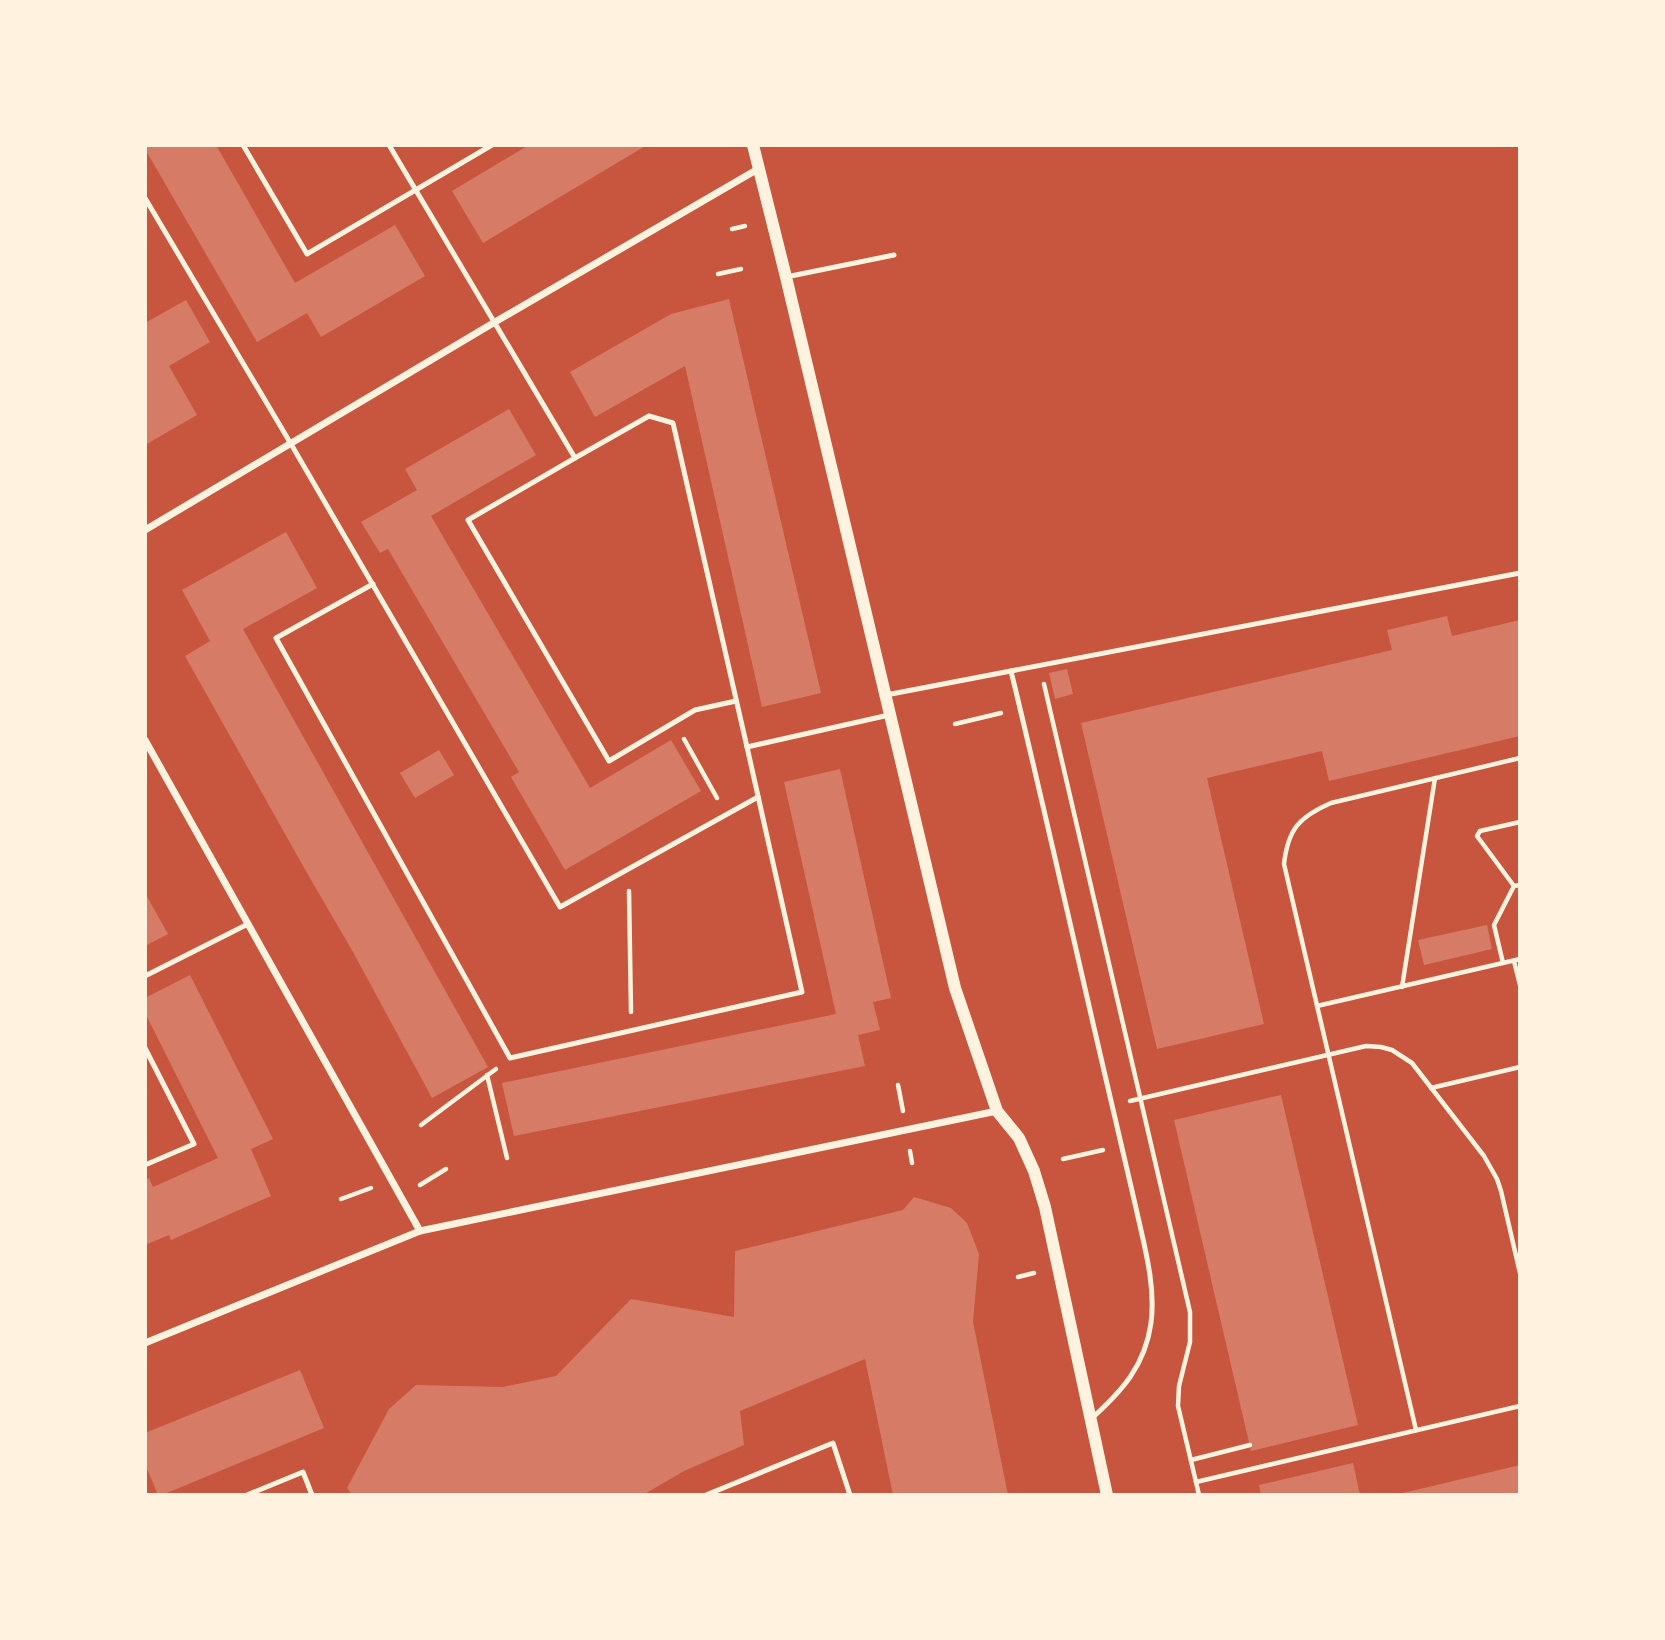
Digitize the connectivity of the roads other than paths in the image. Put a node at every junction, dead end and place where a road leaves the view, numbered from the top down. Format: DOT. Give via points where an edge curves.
graph roads {
  1 [pos="243,145"];
  2 [pos="389,145"];
  3 [pos="492,145"];
  4 [pos="753,145"];
  5 [pos="758,169"];
  6 [pos="415,191"];
  7 [pos="145,198"];
  8 [pos="894,255"];
  9 [pos="786,277"];
  10 [pos="495,322"];
  11 [pos="291,444"];
  12 [pos="575,458"];
  13 [pos="145,530"];
  14 [pos="1520,573"];
  15 [pos="373,584"];
  16 [pos="1011,671"];
  17 [pos="886,695"];
  18 [pos="736,701"];
  19 [pos="890,714"];
  20 [pos="145,740"];
  21 [pos="747,747"];
  22 [pos="758,797"];
  23 [pos="248,924"];
  24 [pos="145,976"];
  25 [pos="145,1048"];
  26 [pos="997,1111"];
  27 [pos="145,1166"];
  28 [pos="420,1231"];
  29 [pos="145,1343"];
  30 [pos="1090,1419"];
  31 [pos="247,1495"];
  32 [pos="312,1495"];
  33 [pos="706,1495"];
  34 [pos="849,1495"];
  35 [pos="1107,1495"];
  1 -- 6 [label="lane" via="307,254"];
  2 -- 6 [label="lane"];
  3 -- 6 [label="lane"];
  4 -- 5 [label="street"];
  5 -- 9 [label="street"];
  5 -- 10 [label="street"];
  6 -- 10 [label="lane"];
  7 -- 11 [label="lane"];
  8 -- 9 [label="lane"];
  9 -- 17 [label="street"];
  10 -- 11 [label="street"];
  10 -- 12 [label="lane"];
  11 -- 13 [label="street"];
  11 -- 15 [label="lane"];
  12 -- 18 [label="lane" via="649,416 673,423"];
  12 -- 18 [label="lane" via="468,520 610,761 695,710"];
  14 -- 16 [label="lane"];
  15 -- 22 [label="lane" via="560,907"];
  15 -- 22 [label="lane" via="276,638 510,1058 802,992"];
  16 -- 17 [label="lane"];
  16 -- 30 [label="lane" via="1152,1294 1147,1343 1138,1367 1116,1396"];
  17 -- 19 [label="street"];
  18 -- 21 [label="lane"];
  19 -- 21 [label="lane"];
  19 -- 26 [label="street" via="955,988"];
  20 -- 23 [label="street"];
  21 -- 22 [label="lane"];
  23 -- 24 [label="lane"];
  23 -- 28 [label="street"];
  25 -- 27 [label="lane" via="194,1144"];
  26 -- 28 [label="street"];
  26 -- 30 [label="street" via="1019,1138 1045,1207"];
  28 -- 29 [label="street"];
  30 -- 35 [label="street"];
  31 -- 32 [label="lane" via="303,1472"];
  33 -- 34 [label="lane" via="833,1443"];
}
